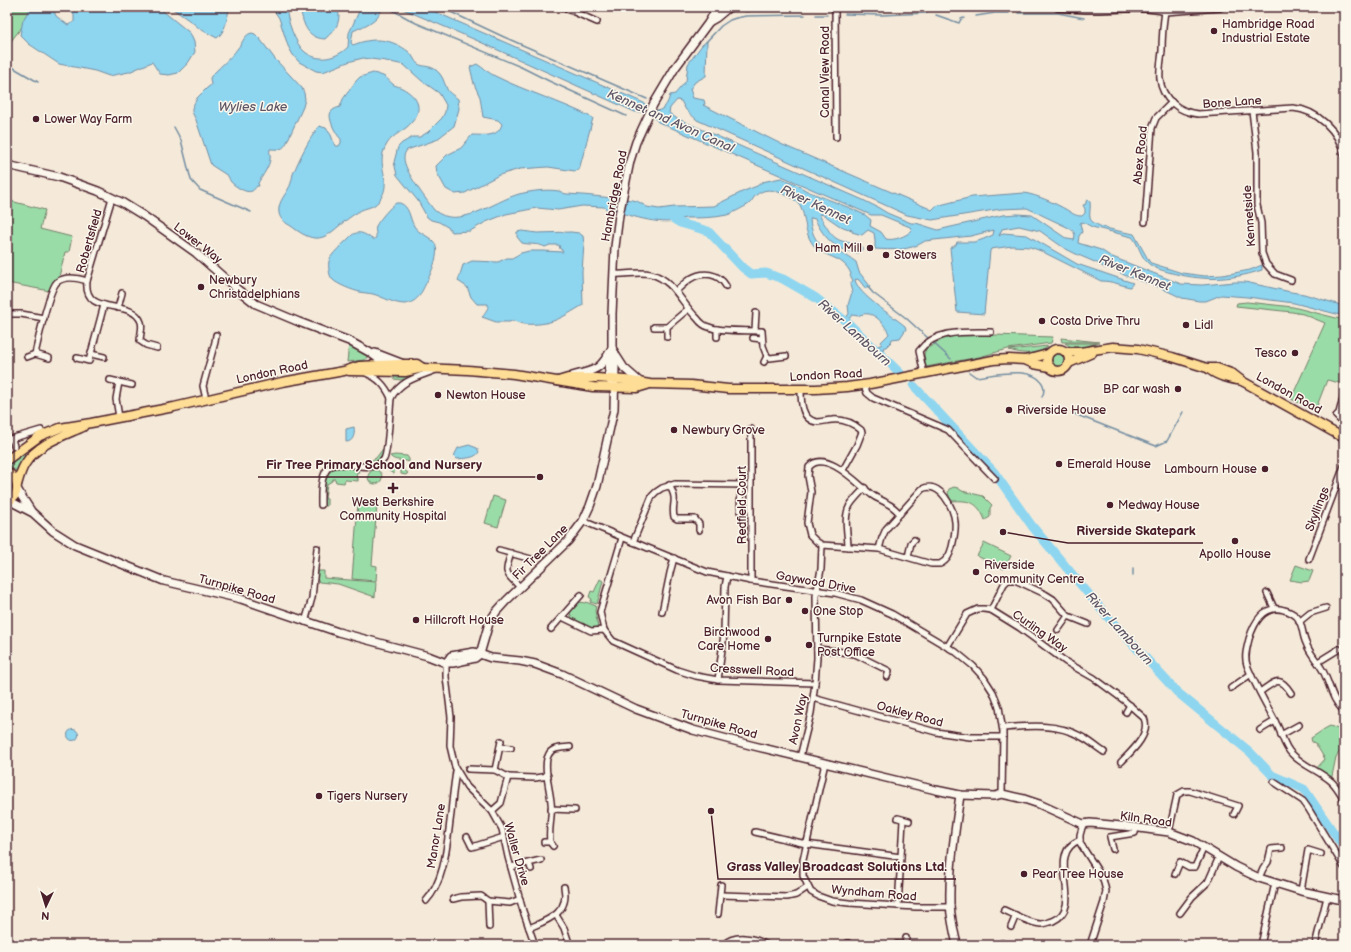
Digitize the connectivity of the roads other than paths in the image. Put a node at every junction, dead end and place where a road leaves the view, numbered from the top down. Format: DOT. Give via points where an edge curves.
graph roads {
  1 [pos="563,7"];
  2 [pos="717,7"];
  3 [pos="727,7"];
  4 [pos="835,7"];
  5 [pos="1058,7"];
  6 [pos="1220,7"];
  7 [pos="575,9"];
  8 [pos="1165,12"];
  9 [pos="598,22"];
  10 [pos="709,22"];
  11 [pos="1172,102"];
  12 [pos="1252,111"];
  13 [pos="836,137"];
  14 [pos="1344,155"];
  15 [pos="7,165"];
  16 [pos="112,198"];
  17 [pos="1147,219"];
  18 [pos="614,274"];
  19 [pos="87,280"];
  20 [pos="1291,280"];
  21 [pos="726,286"];
  22 [pos="676,291"];
  23 [pos="122,293"];
  24 [pos="104,305"];
  25 [pos="118,308"];
  26 [pos="688,309"];
  27 [pos="756,313"];
  28 [pos="7,314"];
  29 [pos="44,318"];
  30 [pos="654,327"];
  31 [pos="667,327"];
  32 [pos="717,329"];
  33 [pos="755,330"];
  34 [pos="991,332"];
  35 [pos="216,335"];
  36 [pos="667,337"];
  37 [pos="717,337"];
  38 [pos="752,338"];
  39 [pos="762,339"];
  40 [pos="157,348"];
  41 [pos="1097,350"];
  42 [pos="369,352"];
  43 [pos="612,352"];
  44 [pos="1066,352"];
  45 [pos="35,354"];
  46 [pos="91,354"];
  47 [pos="1048,354"];
  48 [pos="767,356"];
  49 [pos="786,356"];
  50 [pos="26,357"];
  51 [pos="104,357"];
  52 [pos="49,358"];
  53 [pos="77,358"];
  54 [pos="1025,360"];
  55 [pos="764,362"];
  56 [pos="1069,363"];
  57 [pos="386,364"];
  58 [pos="1050,367"];
  59 [pos="401,368"];
  60 [pos="364,369"];
  61 [pos="439,369"];
  62 [pos="924,374"];
  63 [pos="568,378"];
  64 [pos="110,380"];
  65 [pos="558,381"];
  66 [pos="119,382"];
  67 [pos="613,382"];
  68 [pos="640,382"];
  69 [pos="132,384"];
  70 [pos="650,384"];
  71 [pos="864,385"];
  72 [pos="801,389"];
  73 [pos="1344,394"];
  74 [pos="391,398"];
  75 [pos="206,399"];
  76 [pos="119,417"];
  77 [pos="91,423"];
  78 [pos="1344,424"];
  79 [pos="751,429"];
  80 [pos="41,430"];
  81 [pos="1344,438"];
  82 [pos="10,440"];
  83 [pos="14,446"];
  84 [pos="7,460"];
  85 [pos="1344,466"];
  86 [pos="843,470"];
  87 [pos="7,472"];
  88 [pos="995,479"];
  89 [pos="669,485"];
  90 [pos="17,487"];
  91 [pos="865,488"];
  92 [pos="8,502"];
  93 [pos="321,506"];
  94 [pos="740,511"];
  95 [pos="33,513"];
  96 [pos="900,514"];
  97 [pos="583,521"];
  98 [pos="700,530"];
  99 [pos="622,538"];
  100 [pos="914,540"];
  101 [pos="633,542"];
  102 [pos="822,545"];
  103 [pos="848,547"];
  104 [pos="317,548"];
  105 [pos="879,549"];
  106 [pos="499,550"];
  107 [pos="511,553"];
  108 [pos="908,557"];
  109 [pos="674,558"];
  110 [pos="531,559"];
  111 [pos="1309,559"];
  112 [pos="727,576"];
  113 [pos="751,581"];
  114 [pos="520,587"];
  115 [pos="817,590"];
  116 [pos="1267,593"];
  117 [pos="581,595"];
  118 [pos="1274,608"];
  119 [pos="1326,608"];
  120 [pos="991,610"];
  121 [pos="662,612"];
  122 [pos="1068,616"];
  123 [pos="562,617"];
  124 [pos="305,622"];
  125 [pos="1299,622"];
  126 [pos="1088,624"];
  127 [pos="551,629"];
  128 [pos="604,630"];
  129 [pos="1058,630"];
  130 [pos="947,647"];
  131 [pos="817,649"];
  132 [pos="1339,650"];
  133 [pos="480,654"];
  134 [pos="1318,662"];
  135 [pos="446,663"];
  136 [pos="1251,674"];
  137 [pos="887,677"];
  138 [pos="718,680"];
  139 [pos="815,682"];
  140 [pos="1231,688"];
  141 [pos="1260,692"];
  142 [pos="1291,693"];
  143 [pos="813,698"];
  144 [pos="1130,705"];
  145 [pos="1344,710"];
  146 [pos="1126,712"];
  147 [pos="1275,721"];
  148 [pos="1300,725"];
  149 [pos="1003,728"];
  150 [pos="1260,730"];
  151 [pos="1281,735"];
  152 [pos="1003,738"];
  153 [pos="501,741"];
  154 [pos="567,746"];
  155 [pos="500,747"];
  156 [pos="511,748"];
  157 [pos="1104,752"];
  158 [pos="800,757"];
  159 [pos="1121,762"];
  160 [pos="825,763"];
  161 [pos="468,769"];
  162 [pos="495,770"];
  163 [pos="456,771"];
  164 [pos="548,776"];
  165 [pos="508,777"];
  166 [pos="1274,782"];
  167 [pos="1002,794"];
  168 [pos="960,795"];
  169 [pos="1344,799"];
  170 [pos="552,809"];
  171 [pos="575,810"];
  172 [pos="492,811"];
  173 [pos="1234,814"];
  174 [pos="909,821"];
  175 [pos="1083,824"];
  176 [pos="1136,828"];
  177 [pos="755,832"];
  178 [pos="1169,832"];
  179 [pos="467,837"];
  180 [pos="504,837"];
  181 [pos="1080,840"];
  182 [pos="544,842"];
  183 [pos="806,844"];
  184 [pos="1204,847"];
  185 [pos="1282,848"];
  186 [pos="1113,849"];
  187 [pos="1321,854"];
  188 [pos="900,857"];
  189 [pos="1219,857"];
  190 [pos="541,860"];
  191 [pos="529,863"];
  192 [pos="511,867"];
  193 [pos="1344,867"];
  194 [pos="531,869"];
  195 [pos="1175,874"];
  196 [pos="1259,878"];
  197 [pos="1275,883"];
  198 [pos="721,885"];
  199 [pos="564,887"];
  200 [pos="808,887"];
  201 [pos="1301,891"];
  202 [pos="721,895"];
  203 [pos="1327,897"];
  204 [pos="453,899"];
  205 [pos="520,899"];
  206 [pos="1344,899"];
  207 [pos="426,901"];
  208 [pos="488,901"];
  209 [pos="898,906"];
  210 [pos="950,907"];
  211 [pos="1004,910"];
  212 [pos="1180,913"];
  213 [pos="718,914"];
  214 [pos="556,915"];
  215 [pos="1016,915"];
  216 [pos="490,923"];
  217 [pos="1011,927"];
  218 [pos="529,928"];
  219 [pos="906,938"];
  220 [pos="568,940"];
  221 [pos="897,944"];
  222 [pos="535,945"];
  223 [pos="723,945"];
  224 [pos="767,945"];
  225 [pos="905,945"];
  226 [pos="956,945"];
  227 [pos="1090,945"];
  228 [pos="1261,945"];
  229 [pos="1315,945"];
  1 -- 7 [label="street"];
  2 -- 10 [label="street, Hambridge Road"];
  3 -- 10 [label="street, Hambridge Road"];
  4 -- 13 [label="street, Canal View Road"];
  5 -- 8 [label="street" via="1153,9"];
  6 -- 8 [label="street"];
  7 -- 9 [label="street"];
  8 -- 11 [label="street" via="1160,77 1163,90"];
  10 -- 18 [label="street, Hambridge Road" via="675,68 644,122 636,142 619,215"];
  11 -- 12 [label="street, Bone Lane" via="1184,110 1198,114"];
  11 -- 17 [label="street, Abex Road" via="1156,118 1152,128"];
  12 -- 14 [label="street, Bone Lane" via="1293,108 1312,114 1321,119 1335,134"];
  12 -- 20 [label="street, Kennetside" via="1257,152 1257,204 1261,223 1262,253 1266,264 1275,274"];
  15 -- 16 [label="street, Lower Way" via="59,177"];
  16 -- 19 [label="street, Robertsfield"];
  16 -- 42 [label="street, Lower Way" via="144,216 181,242 256,304 349,341"];
  18 -- 22 [label="street" via="653,274"];
  18 -- 43 [label="street, Hambridge Road"];
  19 -- 24 [label="street, Robertsfield" via="90,296 94,301"];
  19 -- 29 [label="street" via="69,278 56,283"];
  21 -- 22 [label="street" via="724,279 701,275 692,277"];
  22 -- 26 [label="street"];
  23 -- 25 [label="street"];
  24 -- 25 [label="street, Robertsfield"];
  24 -- 46 [label="street"];
  25 -- 40 [label="street, Robertsfield" via="137,315 142,326 140,341"];
  26 -- 31 [label="street"];
  26 -- 32 [label="street" via="709,328"];
  27 -- 33 [label="street"];
  28 -- 29 [label="street"];
  29 -- 45 [label="street"];
  30 -- 31 [label="street"];
  31 -- 36 [label="street"];
  32 -- 33 [label="street"];
  32 -- 37 [label="street"];
  33 -- 39 [label="street" via="762,331"];
  34 -- 62 [label="street" via="982,335 954,332 932,340 919,352"];
  35 -- 75 [label="street" via="203,386"];
  38 -- 39 [label="street"];
  39 -- 48 [label="street"];
  41 -- 44 [label="main road, London Road"];
  41 -- 56 [label="main road, London Road"];
  41 -- 81 [label="main road, London Road" via="1113,347 1138,350 1206,368 1232,380 1242,381"];
  42 -- 57 [label="street, Lower Way"];
  42 -- 59 [label="street, Lower Way"];
  42 -- 60 [label="street" via="370,359"];
  43 -- 63 [label="street" via="595,370"];
  43 -- 67 [label="street, Hambridge Road"];
  43 -- 68 [label="street" via="624,368"];
  44 -- 47 [label="main road" via="1056,349"];
  44 -- 56 [label="main road"];
  45 -- 50 [label="street"];
  45 -- 52 [label="street"];
  46 -- 51 [label="street"];
  46 -- 53 [label="street" via="89,361"];
  47 -- 54 [label="main road, London Road"];
  47 -- 58 [label="main road" via="1047,361"];
  48 -- 49 [label="street"];
  48 -- 55 [label="street"];
  54 -- 58 [label="main road, London Road"];
  54 -- 62 [label="main road, London Road" via="993,360"];
  56 -- 58 [label="main road" via="1062,370 1056,371"];
  57 -- 59 [label="main road, London Road"];
  57 -- 60 [label="main road, London Road"];
  59 -- 60 [label="main road, London Road"];
  59 -- 61 [label="main road, London Road" via="415,371 424,368"];
  60 -- 74 [label="street" via="379,380"];
  60 -- 75 [label="main road, London Road" via="282,382"];
  61 -- 65 [label="main road, London Road" via="494,372"];
  61 -- 74 [label="street" via="400,385"];
  62 -- 71 [label="main road, London Road"];
  63 -- 65 [label="main road, London Road"];
  63 -- 67 [label="main road, London Road"];
  64 -- 66 [label="street"];
  65 -- 67 [label="main road, London Road" via="593,387"];
  66 -- 69 [label="street"];
  66 -- 76 [label="street" via="116,399"];
  67 -- 68 [label="main road, London Road"];
  67 -- 70 [label="main road, London Road" via="636,388"];
  67 -- 97 [label="street, Fir Tree Lane" via="614,409 609,433 594,496"];
  68 -- 70 [label="main road, London Road"];
  70 -- 72 [label="main road, London Road" via="728,389"];
  71 -- 72 [label="main road, London Road"];
  71 -- 88 [label="street" via="866,393 873,398 948,430"];
  72 -- 86 [label="street" via="802,408 811,420 839,420 861,430 860,440"];
  73 -- 78 [label="street" via="1336,416"];
  74 -- 93 [label="street" via="385,459 372,467 342,464 329,467 323,476"];
  75 -- 76 [label="main road, London Road"];
  76 -- 77 [label="main road, London Road"];
  77 -- 84 [label="main road" via="51,431"];
  77 -- 90 [label="main road" via="35,452 24,466"];
  79 -- 113 [label="street, Redfield Court"];
  80 -- 82 [label="street"];
  82 -- 83 [label="street"];
  85 -- 111 [label="street, Skyllings"];
  86 -- 91 [label="street"];
  86 -- 102 [label="street" via="826,462 811,464 808,470 811,492 807,527 812,537"];
  87 -- 90 [label="main road" via="13,476"];
  89 -- 94 [label="street" via="743,485"];
  89 -- 98 [label="street" via="674,496 674,517 695,519"];
  89 -- 101 [label="street" via="652,496"];
  90 -- 92 [label="main road" via="16,494"];
  90 -- 95 [label="street, Turnpike Road"];
  91 -- 96 [label="street" via="876,498 890,504"];
  91 -- 103 [label="street" via="850,504 848,510"];
  92 -- 95 [label="street, Turnpike Road"];
  95 -- 124 [label="street, Turnpike Road" via="53,531 75,545 134,569 171,583 241,599"];
  96 -- 105 [label="street" via="886,529"];
  96 -- 108 [label="street" via="922,489 927,487 942,494 954,515 954,537 948,557 940,564"];
  97 -- 99 [label="street, Gaywood Drive"];
  97 -- 114 [label="street, Fir Tree Lane" via="568,541"];
  99 -- 101 [label="street, Gaywood Drive"];
  99 -- 128 [label="street" via="600,612"];
  100 -- 108 [label="street"];
  101 -- 109 [label="street, Gaywood Drive"];
  102 -- 103 [label="street"];
  102 -- 115 [label="street, Avon Way"];
  103 -- 105 [label="street"];
  104 -- 124 [label="street" via="312,598"];
  105 -- 108 [label="street"];
  106 -- 107 [label="street"];
  107 -- 110 [label="street"];
  107 -- 114 [label="street" via="507,573"];
  109 -- 112 [label="street, Gaywood Drive" via="707,572"];
  109 -- 121 [label="street"];
  112 -- 113 [label="street, Gaywood Drive"];
  112 -- 138 [label="street" via="724,634"];
  113 -- 115 [label="street, Gaywood Drive"];
  114 -- 133 [label="street, Fir Tree Lane" via="492,617"];
  115 -- 130 [label="street, Gaywood Drive" via="870,603"];
  115 -- 131 [label="street, Avon Way"];
  116 -- 118 [label="street"];
  117 -- 123 [label="street"];
  118 -- 125 [label="street" via="1289,612 1297,617"];
  118 -- 136 [label="street" via="1261,616 1254,625 1245,656"];
  119 -- 125 [label="street" via="1310,613"];
  120 -- 122 [label="street" via="1004,584 1008,580 1015,580 1034,587 1053,599"];
  120 -- 130 [label="street" via="978,609 966,614"];
  120 -- 144 [label="street, Curling Way"];
  122 -- 126 [label="street"];
  122 -- 129 [label="street"];
  123 -- 127 [label="street"];
  123 -- 128 [label="street" via="591,631"];
  124 -- 135 [label="street, Turnpike Road"];
  125 -- 134 [label="street" via="1308,648"];
  128 -- 138 [label="street, Cresswell Road" via="612,641 677,670"];
  130 -- 149 [label="street, Gaywood Drive" via="976,668 984,678 997,703"];
  131 -- 137 [label="street" via="855,654 889,671"];
  131 -- 139 [label="street, Avon Way"];
  132 -- 134 [label="street"];
  133 -- 135 [label="street, Turnpike Road" via="474,652 451,656"];
  133 -- 158 [label="street, Turnpike Road" via="543,667 636,709 693,730"];
  134 -- 145 [label="street" via="1334,698"];
  135 -- 163 [label="street, Waller Drive" via="451,717 450,746"];
  136 -- 140 [label="street"];
  136 -- 141 [label="street"];
  138 -- 139 [label="street, Cresswell Road"];
  139 -- 143 [label="street, Avon Way"];
  141 -- 142 [label="street" via="1275,682 1280,682 1286,685"];
  141 -- 147 [label="street"];
  143 -- 152 [label="street, Oakley Road" via="936,732"];
  143 -- 158 [label="street, Avon Way"];
  144 -- 146 [label="street"];
  144 -- 159 [label="street, Curling Way" via="1147,723 1142,737 1128,759"];
  147 -- 150 [label="street"];
  147 -- 151 [label="street"];
  148 -- 151 [label="street"];
  149 -- 152 [label="street, Gaywood Drive"];
  149 -- 157 [label="street" via="1062,728 1080,735 1096,750"];
  151 -- 169 [label="street" via="1293,755 1331,781"];
  152 -- 167 [label="street, Gaywood Drive"];
  153 -- 155 [label="street"];
  154 -- 164 [label="street" via="551,751 547,756"];
  155 -- 156 [label="street"];
  155 -- 162 [label="street"];
  158 -- 160 [label="street, Turnpike Road"];
  160 -- 168 [label="street, Turnpike Road"];
  160 -- 183 [label="street"];
  161 -- 162 [label="street"];
  162 -- 165 [label="street"];
  163 -- 172 [label="street, Waller Drive" via="467,787"];
  163 -- 207 [label="street, Manor Lane" via="446,850 437,886"];
  164 -- 165 [label="street"];
  164 -- 170 [label="street"];
  165 -- 172 [label="street" via="501,803"];
  166 -- 193 [label="street" via="1308,808"];
  167 -- 168 [label="street, Kiln Road"];
  167 -- 175 [label="street, Kiln Road" via="1039,804"];
  168 -- 210 [label="street" via="952,859"];
  170 -- 171 [label="street"];
  170 -- 182 [label="street" via="549,832 552,844"];
  172 -- 180 [label="street, Waller Drive"];
  173 -- 178 [label="street" via="1238,806 1184,791 1177,795"];
  174 -- 188 [label="street" via="901,819"];
  175 -- 176 [label="street, Kiln Road"];
  175 -- 181 [label="street"];
  176 -- 178 [label="street, Kiln Road"];
  176 -- 186 [label="street" via="1135,833 1110,837"];
  177 -- 183 [label="street"];
  178 -- 184 [label="street, Kiln Road"];
  179 -- 180 [label="street" via="472,850"];
  180 -- 192 [label="street, Waller Drive"];
  181 -- 215 [label="street" via="1072,842 1066,851 1066,899 1064,911 1058,919 1040,924"];
  181 -- 227 [label="street" via="1104,879 1106,887 1106,895"];
  183 -- 188 [label="street"];
  183 -- 200 [label="street" via="802,869"];
  184 -- 189 [label="street, Kiln Road"];
  184 -- 195 [label="street" via="1195,867 1180,862"];
  185 -- 196 [label="street" via="1271,849 1268,862"];
  187 -- 201 [label="street" via="1308,850"];
  188 -- 209 [label="street"];
  189 -- 196 [label="street, Kiln Road"];
  189 -- 212 [label="street" via="1208,882"];
  190 -- 191 [label="street"];
  191 -- 192 [label="street"];
  191 -- 194 [label="street"];
  192 -- 205 [label="street, Waller Drive"];
  196 -- 197 [label="street, Kiln Road"];
  197 -- 201 [label="street, Kiln Road"];
  197 -- 228 [label="street"];
  198 -- 202 [label="street"];
  199 -- 214 [label="street" via="563,905"];
  200 -- 202 [label="street" via="796,895 787,897"];
  200 -- 209 [label="street, Wyndham Road" via="811,892 832,901"];
  201 -- 203 [label="street, Kiln Road"];
  202 -- 213 [label="street"];
  203 -- 206 [label="street, Kiln Road"];
  203 -- 229 [label="street"];
  204 -- 208 [label="street" via="460,894 481,896"];
  205 -- 208 [label="street" via="510,903"];
  205 -- 218 [label="street, Waller Drive"];
  208 -- 216 [label="street"];
  209 -- 210 [label="street, Wyndham Road"];
  210 -- 226 [label="street"];
  211 -- 215 [label="street"];
  214 -- 218 [label="street"];
  214 -- 220 [label="street"];
  215 -- 217 [label="street"];
  218 -- 222 [label="street, Waller Drive"];
  219 -- 225 [label="street"];
  221 -- 225 [label="street"];
  223 -- 224 [label="street" via="745,938 760,940"];
}
